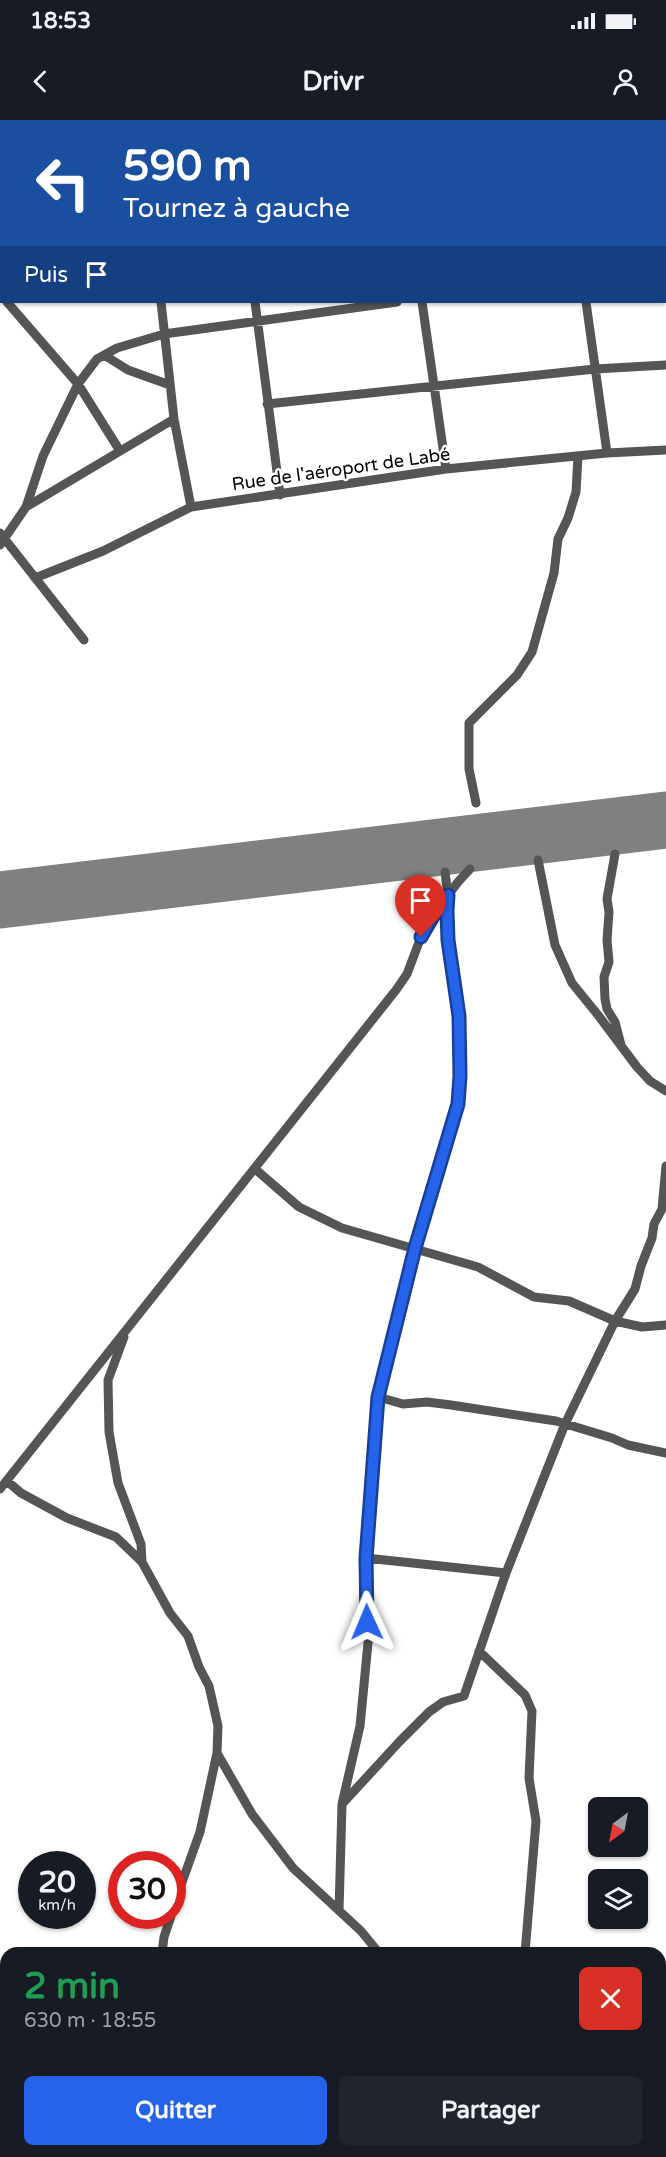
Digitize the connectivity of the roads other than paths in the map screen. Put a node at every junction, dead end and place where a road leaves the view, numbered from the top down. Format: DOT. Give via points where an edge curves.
graph roads {
  1 [pos="8,303"];
  2 [pos="161,303"];
  3 [pos="255,303"];
  4 [pos="390,303"];
  5 [pos="422,303"];
  6 [pos="586,303"];
  7 [pos="258,321"];
  8 [pos="165,334"];
  9 [pos="104,355"];
  10 [pos="666,365"];
  11 [pos="595,369"];
  12 [pos="78,384"];
  13 [pos="170,385"];
  14 [pos="434,386"];
  15 [pos="267,404"];
  16 [pos="174,419"];
  17 [pos="666,450"];
  18 [pos="120,451"];
  19 [pos="607,453"];
  20 [pos="578,456"];
  21 [pos="446,469"];
  22 [pos="280,495"];
  23 [pos="26,507"];
  24 [pos="190,507"];
  25 [pos="2,539"];
  26 [pos="35,578"];
  27 [pos="84,640"];
  28 [pos="476,803"];
  29 [pos="615,854"];
  30 [pos="538,860"];
  31 [pos="470,869"];
  32 [pos="446,872"];
  33 [pos="448,895"];
  34 [pos="623,1050"];
  35 [pos="666,1091"];
  36 [pos="666,1166"];
  37 [pos="255,1169"];
  38 [pos="415,1248"];
  39 [pos="615,1321"];
  40 [pos="666,1325"];
  41 [pos="127,1329"];
  42 [pos="378,1397"];
  43 [pos="565,1424"];
  44 [pos="666,1453"];
  45 [pos="3,1485"];
  46 [pos="366,1558"];
  47 [pos="142,1562"];
  48 [pos="506,1573"];
  49 [pos="479,1651"];
  50 [pos="217,1753"];
  51 [pos="342,1804"];
  52 [pos="186,1871"];
  53 [pos="339,1911"];
  54 [pos="167,1929"];
  55 [pos="163,1947"];
  56 [pos="374,1947"];
  57 [pos="526,1947"];
  1 -- 12 [label="street"];
  2 -- 8 [label="street"];
  3 -- 7 [label="street"];
  4 -- 7 [label="street"];
  5 -- 14 [label="street"];
  6 -- 11 [label="street"];
  7 -- 8 [label="street"];
  7 -- 15 [label="street"];
  8 -- 9 [label="street"];
  8 -- 13 [label="street"];
  9 -- 12 [label="street"];
  9 -- 13 [label="street" via="128,370"];
  10 -- 11 [label="street"];
  11 -- 14 [label="street"];
  11 -- 19 [label="street"];
  12 -- 18 [label="street"];
  12 -- 23 [label="street" via="43,456"];
  13 -- 16 [label="street"];
  14 -- 15 [label="street"];
  14 -- 21 [label="street"];
  15 -- 22 [label="street"];
  16 -- 18 [label="street"];
  16 -- 24 [label="street"];
  17 -- 19 [label="street, Rue de l'aéroport de Labé"];
  18 -- 23 [label="street"];
  19 -- 20 [label="street, Rue de l'aéroport de Labé"];
  20 -- 21 [label="street, Rue de l'aéroport de Labé"];
  20 -- 28 [label="street" via="576,492 558,539 554,573 532,651 517,675 469,723 469,769"];
  21 -- 22 [label="street, Rue de l'aéroport de Labé"];
  22 -- 24 [label="street, Rue de l'aéroport de Labé"];
  23 -- 25 [label="street"];
  24 -- 26 [label="street, Rue de l'aéroport de Labé" via="103,551"];
  25 -- 26 [label="street"];
  26 -- 27 [label="street"];
  29 -- 34 [label="street" via="607,899 609,962 604,999"];
  30 -- 34 [label="street" via="563,967"];
  31 -- 33 [label="street"];
  32 -- 33 [label="street"];
  33 -- 37 [label="street" via="421,937 396,990"];
  33 -- 38 [label="street" via="448,940 459,1016 458,1104"];
  34 -- 35 [label="street" via="650,1081"];
  36 -- 39 [label="street" via="662,1209 635,1289"];
  37 -- 38 [label="street" via="299,1207 342,1228"];
  37 -- 41 [label="street"];
  38 -- 39 [label="street" via="478,1267 534,1297 569,1301"];
  38 -- 42 [label="street"];
  39 -- 40 [label="street" via="642,1327"];
  39 -- 43 [label="street"];
  41 -- 45 [label="street"];
  41 -- 47 [label="street" via="108,1380 109,1432 118,1483 141,1544"];
  42 -- 43 [label="street" via="403,1404 428,1402"];
  42 -- 46 [label="street"];
  43 -- 44 [label="street"];
  43 -- 48 [label="street"];
  45 -- 47 [label="street" via="67,1518 116,1537"];
  46 -- 48 [label="street"];
  46 -- 51 [label="street" via="368,1643 361,1714"];
  47 -- 50 [label="street" via="188,1636 209,1686 218,1726"];
  48 -- 49 [label="street"];
  49 -- 51 [label="street" via="464,1696 443,1702 429,1712"];
  49 -- 57 [label="street" via="525,1695 532,1711 529,1778 536,1821"];
  50 -- 52 [label="street" via="200,1832"];
  50 -- 53 [label="street" via="252,1814 293,1868"];
  51 -- 53 [label="street"];
  53 -- 56 [label="street"];
  54 -- 55 [label="street"];
}
